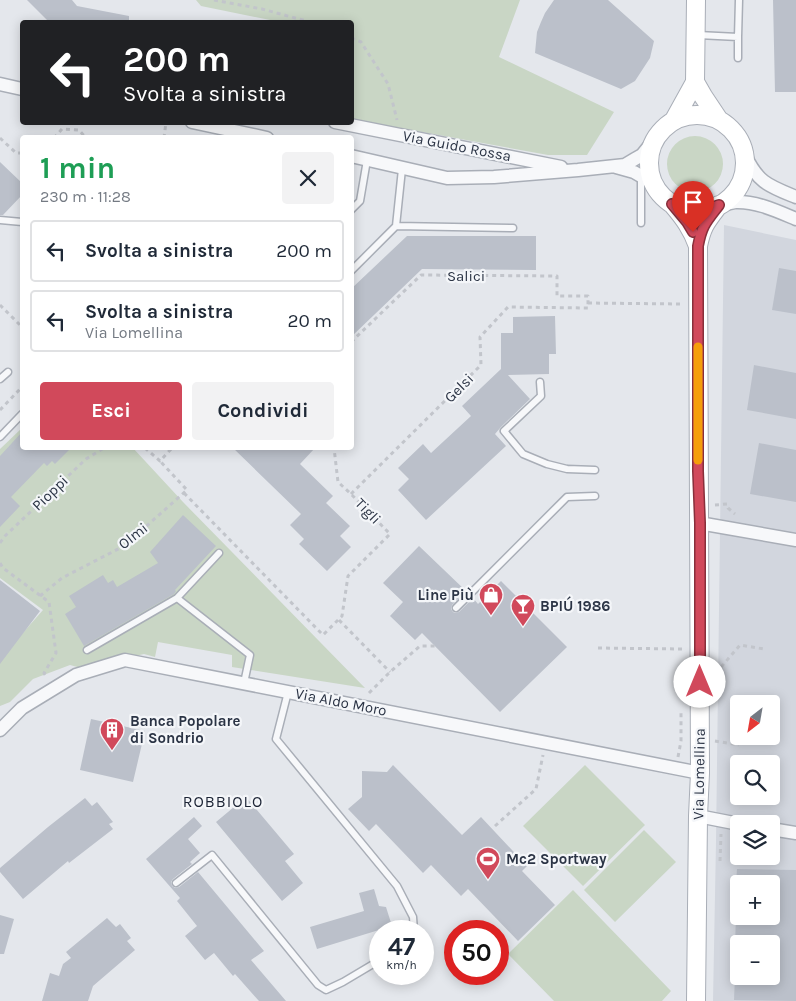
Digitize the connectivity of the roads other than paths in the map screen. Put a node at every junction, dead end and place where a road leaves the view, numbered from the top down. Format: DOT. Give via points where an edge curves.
graph roads {
  1 [pos="696,0"];
  2 [pos="739,0"];
  3 [pos="696,35"];
  4 [pos="738,38"];
  5 [pos="738,58"];
  6 [pos="695,82"];
  7 [pos="0,84"];
  8 [pos="20,87"];
  9 [pos="674,120"];
  10 [pos="719,120"];
  11 [pos="206,125"];
  12 [pos="350,125"];
  13 [pos="254,135"];
  14 [pos="654,140"];
  15 [pos="745,155"];
  16 [pos="354,157"];
  17 [pos="367,160"];
  18 [pos="611,166"];
  19 [pos="402,169"];
  20 [pos="578,170"];
  21 [pos="647,180"];
  22 [pos="796,197"];
  23 [pos="672,204"];
  24 [pos="719,205"];
  25 [pos="354,207"];
  26 [pos="796,219"];
  27 [pos="0,220"];
  28 [pos="20,222"];
  29 [pos="641,223"];
  30 [pos="396,226"];
  31 [pos="513,228"];
  32 [pos="698,246"];
  33 [pos="354,268"];
  34 [pos="8,372"];
  35 [pos="0,379"];
  36 [pos="540,382"];
  37 [pos="20,416"];
  38 [pos="0,437"];
  39 [pos="595,470"];
  40 [pos="595,496"];
  41 [pos="700,523"];
  42 [pos="796,540"];
  43 [pos="219,553"];
  44 [pos="177,598"];
  45 [pos="456,608"];
  46 [pos="87,650"];
  47 [pos="244,683"];
  48 [pos="288,692"];
  49 [pos="0,730"];
  50 [pos="700,772"];
  51 [pos="698,816"];
  52 [pos="730,822"];
  53 [pos="780,830"];
  54 [pos="796,833"];
  55 [pos="176,883"];
  56 [pos="413,920"];
  57 [pos="369,967"];
  58 [pos="696,1001"];
  1 -- 3 [label="main road"];
  2 -- 4 [label="lane"];
  3 -- 4 [label="lane"];
  3 -- 6 [label="main road"];
  4 -- 5 [label="lane"];
  6 -- 9 [label="main road"];
  6 -- 10 [label="main road"];
  7 -- 8 [label="street"];
  9 -- 10 [label="main road" via="700,116"];
  9 -- 14 [label="main road"];
  10 -- 15 [label="main road" via="733,129"];
  11 -- 13 [label="street"];
  12 -- 20 [label="street, Via Guido Rossa"];
  14 -- 18 [label="street, Via Guido Rossa" via="635,160"];
  14 -- 21 [label="main road"];
  15 -- 22 [label="street" via="758,177"];
  15 -- 24 [label="main road" via="742,181 733,195"];
  16 -- 17 [label="street, Via Guido Rossa"];
  17 -- 19 [label="street, Via Guido Rossa"];
  17 -- 25 [label="lane" via="360,201"];
  18 -- 20 [label="street, Via Guido Rossa"];
  18 -- 21 [label="street, Via Guido Rossa"];
  19 -- 20 [label="street, Via Guido Rossa" via="448,178"];
  19 -- 30 [label="lane"];
  21 -- 23 [label="main road"];
  21 -- 29 [label="lane"];
  23 -- 24 [label="main road" via="693,211"];
  23 -- 32 [label="main road, Via Lomellina" via="687,222"];
  24 -- 26 [label="street" via="736,202 754,204"];
  24 -- 32 [label="main road, Via Lomellina" via="705,223"];
  27 -- 28 [label="lane"];
  30 -- 31 [label="lane"];
  30 -- 33 [label="lane"];
  32 -- 41 [label="main road, Via Lomellina"];
  34 -- 35 [label="lane"];
  36 -- 39 [label="lane" via="541,396 504,431 523,454 566,469"];
  37 -- 38 [label="lane"];
  40 -- 45 [label="lane" via="567,497"];
  41 -- 42 [label="street"];
  41 -- 50 [label="main road, Via Lomellina"];
  43 -- 44 [label="lane"];
  44 -- 46 [label="lane"];
  44 -- 47 [label="lane" via="250,655"];
  47 -- 48 [label="street, Via Aldo Moro"];
  47 -- 49 [label="street, Via Aldo Moro" via="125,660 76,675 22,708"];
  48 -- 50 [label="street, Via Aldo Moro"];
  48 -- 56 [label="lane" via="276,740 397,886"];
  50 -- 51 [label="main road, Via Lomellina"];
  51 -- 52 [label="street"];
  51 -- 58 [label="main road, Via Lomellina"];
  53 -- 54 [label="street"];
  55 -- 57 [label="lane" via="212,855 318,985 326,990"];
}
